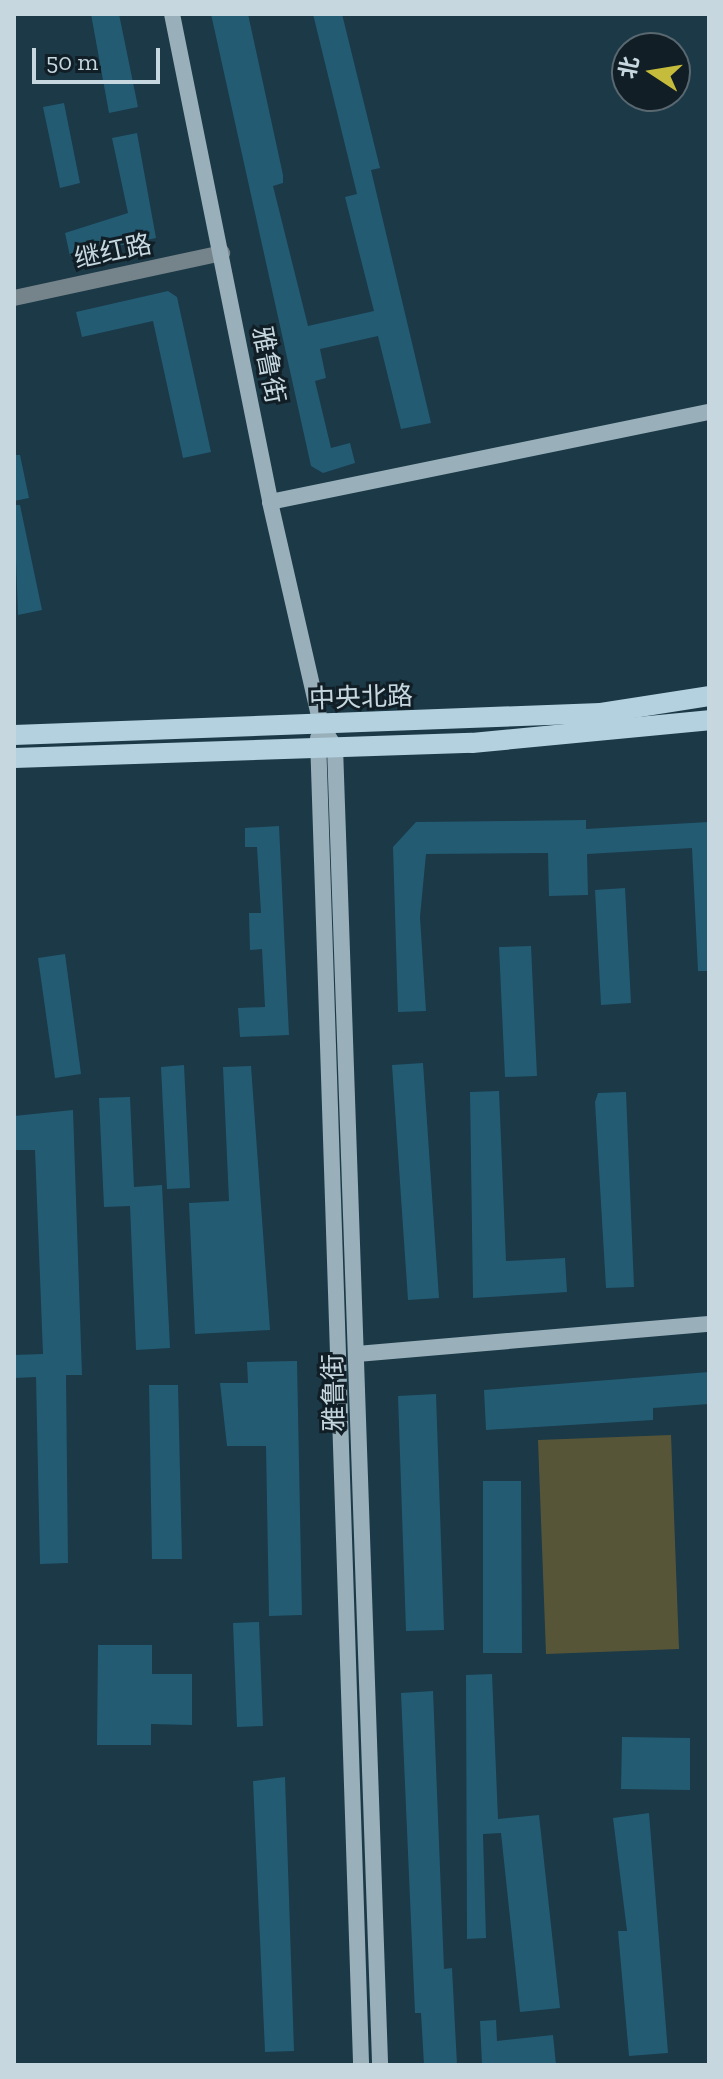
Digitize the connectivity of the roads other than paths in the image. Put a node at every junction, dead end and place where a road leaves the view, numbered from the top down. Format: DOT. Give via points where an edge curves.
graph roads {
  1 [pos="172,14"];
  2 [pos="222,253"];
  3 [pos="14,298"];
  4 [pos="709,412"];
  5 [pos="270,502"];
  6 [pos="709,696"];
  7 [pos="709,720"];
  8 [pos="321,725"];
  9 [pos="14,735"];
  10 [pos="326,748"];
  11 [pos="14,758"];
  12 [pos="709,1324"];
  13 [pos="357,1354"];
  14 [pos="361,2065"];
  15 [pos="380,2065"];
  1 -- 2 [label="main road, 雅鲁街"];
  2 -- 3 [label="street, 继红路"];
  2 -- 5 [label="main road, 雅鲁街"];
  4 -- 5 [label="main road"];
  5 -- 8 [label="main road, 雅鲁街"];
  6 -- 8 [label="main road, 中央北路" via="601,713"];
  7 -- 10 [label="main road, 中央北路" via="603,736"];
  8 -- 9 [label="main road, 中央北路"];
  8 -- 10 [label="main road, 雅鲁街"];
  10 -- 11 [label="main road, 中央北路"];
  10 -- 13 [label="main road, 雅鲁街"];
  10 -- 14 [label="main road, 雅鲁街"];
  12 -- 13 [label="main road"];
  13 -- 15 [label="main road, 雅鲁街"];
}
